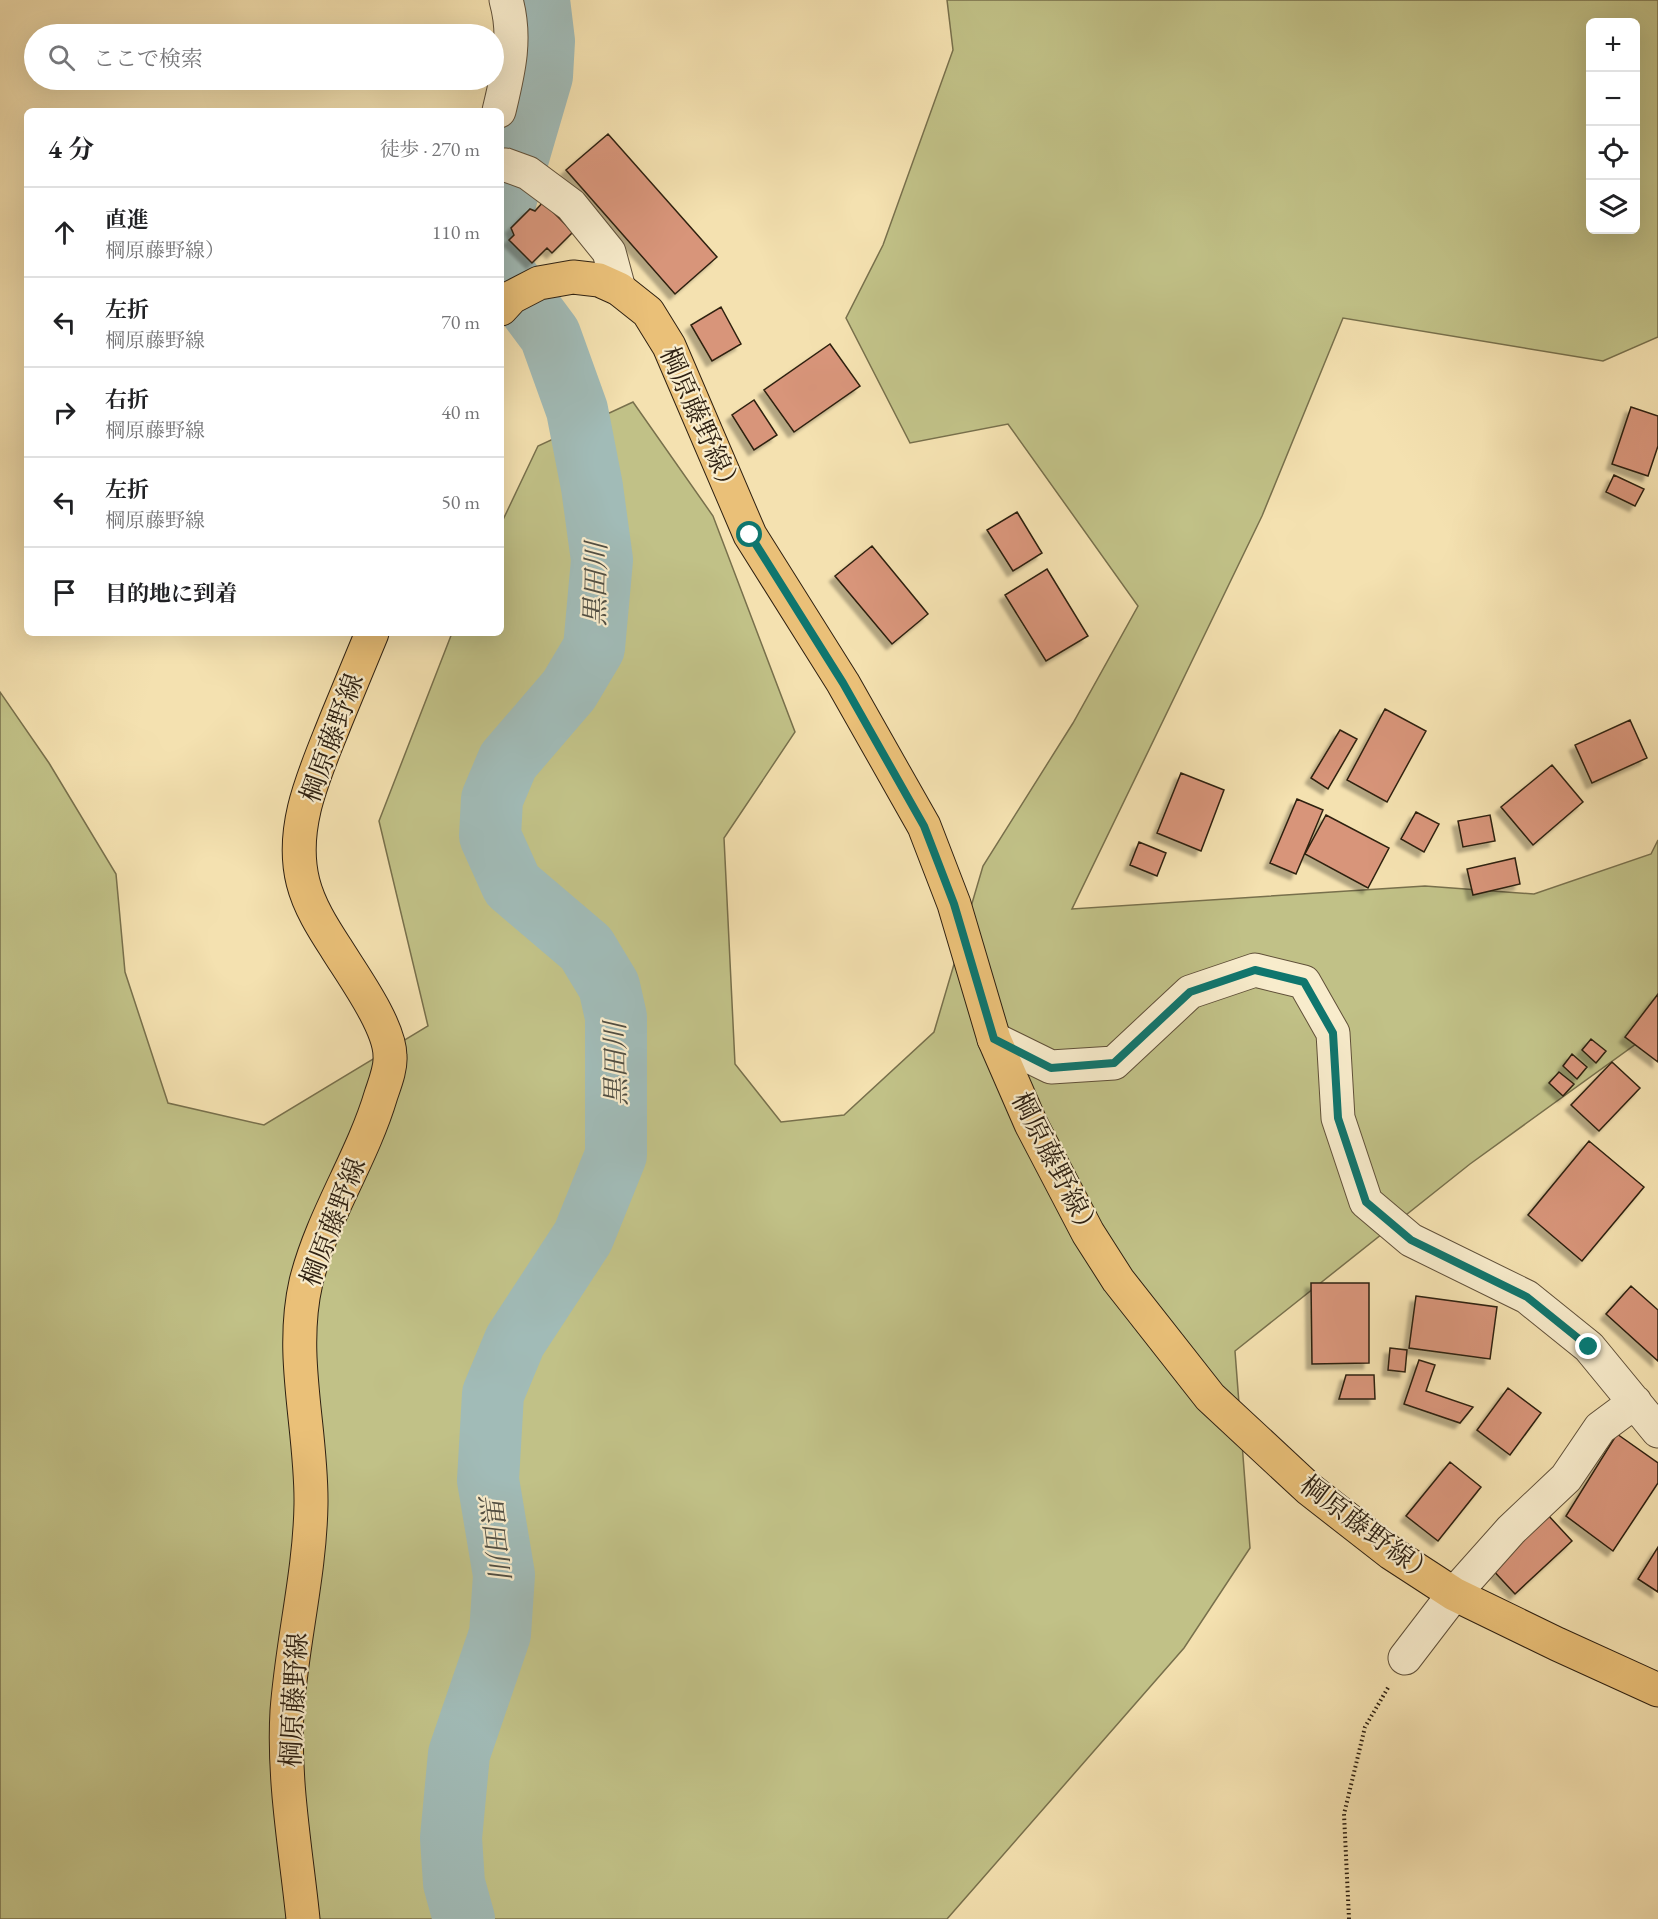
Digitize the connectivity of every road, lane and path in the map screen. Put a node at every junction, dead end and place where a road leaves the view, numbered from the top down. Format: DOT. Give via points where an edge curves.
graph roads {
  1 [pos="506,0"];
  2 [pos="504,83"];
  3 [pos="503,90"];
  4 [pos="499,108"];
  5 [pos="512,168"];
  6 [pos="619,289"];
  7 [pos="504,306"];
  8 [pos="371,636"];
  9 [pos="994,1039"];
  10 [pos="1635,1402"];
  11 [pos="1658,1431"];
  12 [pos="1454,1594"];
  13 [pos="1405,1658"];
  14 [pos="1658,1690"];
  15 [pos="303,1919"];
  16 [pos="1349,1919"];
  1 -- 2 [label="street" via="512,46"];
  3 -- 4 [label="street"];
  5 -- 6 [label="street" via="571,205 609,252"];
  6 -- 7 [label="main road, 棡原藤野線）" via="599,280 573,277 539,283"];
  6 -- 9 [label="main road, 棡原藤野線）" via="648,312 669,346 750,535 843,683 924,826 954,904"];
  8 -- 15 [label="main road, 棡原藤野線" via="313,778 300,835 307,896 379,1019 391,1054 376,1113 306,1282 301,1321 301,1386 309,1445 311,1505 287,1714"];
  9 -- 10 [label="street" via="1051,1068 1114,1063 1190,992 1255,970 1304,982 1333,1033 1338,1118 1366,1202 1411,1240 1527,1297 1589,1347"];
  9 -- 12 [label="main road, 棡原藤野線）" via="1031,1124 1088,1233 1118,1280 1210,1397 1308,1489 1391,1553"];
  10 -- 11 [label="street"];
  10 -- 12 [label="street" via="1600,1428 1566,1478 1511,1530"];
  12 -- 13 [label="street"];
  12 -- 14 [label="main road, 棡原藤野線）"];
  13 -- 16 [label="path" via="1365,1727 1344,1814"];
}
